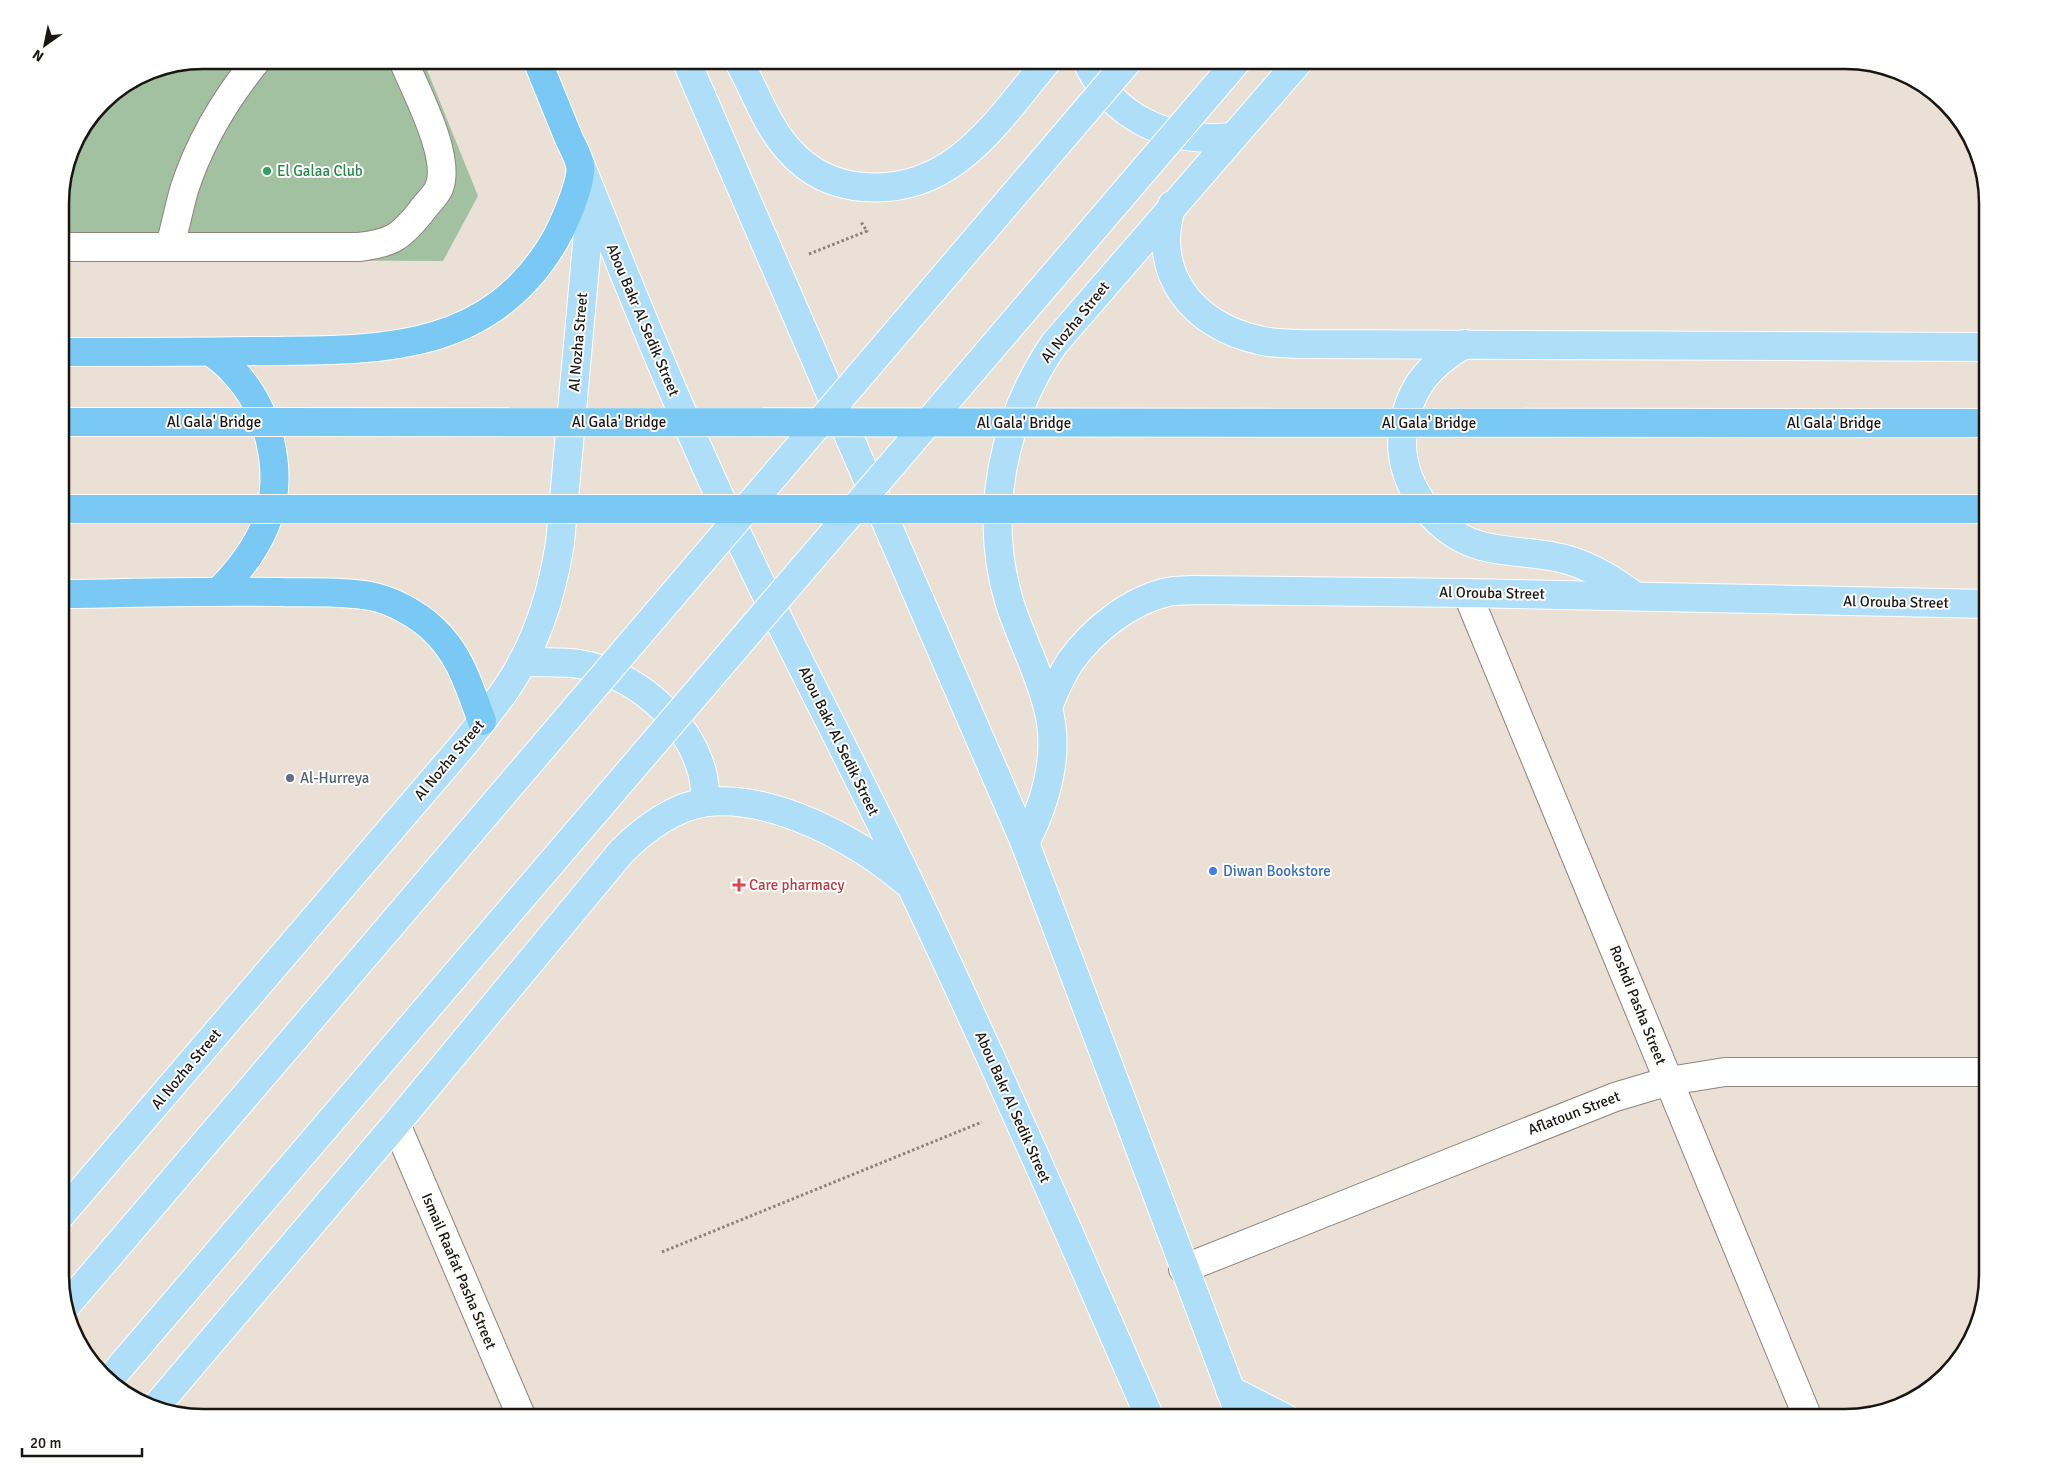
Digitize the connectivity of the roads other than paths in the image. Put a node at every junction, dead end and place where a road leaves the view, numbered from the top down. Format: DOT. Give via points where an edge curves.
graph roads {
  1 [pos="250,69"];
  2 [pos="407,69"];
  3 [pos="541,69"];
  4 [pos="690,69"];
  5 [pos="743,69"];
  6 [pos="1040,69"];
  7 [pos="1090,69"];
  8 [pos="1121,69"];
  9 [pos="1230,69"];
  10 [pos="1292,69"];
  11 [pos="1231,137"];
  12 [pos="580,166"];
  13 [pos="591,193"];
  14 [pos="1172,206"];
  15 [pos="69,246"];
  16 [pos="170,246"];
  17 [pos="1465,344"];
  18 [pos="1979,347"];
  19 [pos="69,352"];
  20 [pos="212,352"];
  21 [pos="69,422"];
  22 [pos="1979,424"];
  23 [pos="69,509"];
  24 [pos="1979,509"];
  25 [pos="219,591"];
  26 [pos="1467,593"];
  27 [pos="69,594"];
  28 [pos="1635,596"];
  29 [pos="1979,604"];
  30 [pos="522,662"];
  31 [pos="1048,707"];
  32 [pos="482,721"];
  33 [pos="706,802"];
  34 [pos="1025,843"];
  35 [pos="911,886"];
  36 [pos="1979,1072"];
  37 [pos="1669,1081"];
  38 [pos="396,1124"];
  39 [pos="69,1205"];
  40 [pos="1184,1269"];
  41 [pos="71,1300"];
  42 [pos="113,1375"];
  43 [pos="1230,1390"];
  44 [pos="160,1402"];
  45 [pos="518,1409"];
  46 [pos="1146,1409"];
  47 [pos="1237,1409"];
  48 [pos="1268,1409"];
  49 [pos="1804,1409"];
  1 -- 16 [label="street" via="207,136 184,189"];
  2 -- 16 [label="street" via="437,141 442,172 438,188 406,231 391,240 359,247"];
  3 -- 12 [label="highway, Abou Bakr Al Sedik Street"];
  4 -- 34 [label="main road"];
  5 -- 6 [label="main road" via="774,131 800,160 828,180 875,188 922,180 944,170 985,135"];
  7 -- 11 [label="main road" via="1104,91 1140,120 1184,137"];
  8 -- 41 [label="main road, bridge"];
  9 -- 42 [label="main road, bridge"];
  10 -- 11 [label="main road, Al Nozha Street"];
  11 -- 14 [label="main road, Al Nozha Street"];
  12 -- 13 [label="main road, Abou Bakr Al Sedik Street"];
  12 -- 20 [label="highway" via="569,211 534,272 500,304 459,328 414,342 374,348"];
  13 -- 30 [label="main road, Al Nozha Street" via="556,566 544,614"];
  13 -- 35 [label="main road, Abou Bakr Al Sedik Street" via="660,364 733,526"];
  14 -- 17 [label="main road" via="1166,240 1172,275 1192,305 1220,326 1259,340 1279,343"];
  14 -- 31 [label="main road, Al Nozha Street" via="1045,357 1021,403 1007,446 998,512 1002,564 1010,601"];
  15 -- 16 [label="street"];
  17 -- 18 [label="main road"];
  17 -- 28 [label="main road" via="1427,372 1405,413 1404,460 1422,503 1437,521 1478,545 1570,560 1593,569"];
  19 -- 20 [label="highway"];
  20 -- 25 [label="highway" via="233,370 249,392 262,417 274,470 266,524 238,572"];
  21 -- 22 [label="highway, Al Gala' Bridge, bridge"];
  23 -- 24 [label="highway, bridge"];
  25 -- 27 [label="highway"];
  25 -- 32 [label="highway" via="349,594 394,604 433,628 449,646 462,666"];
  26 -- 28 [label="main road, Al Orouba Street"];
  26 -- 31 [label="main road, Al Orouba Street" via="1168,592 1123,612 1091,638 1070,662"];
  26 -- 37 [label="street, Roshdi Pasha Street"];
  28 -- 29 [label="main road, Al Orouba Street"];
  30 -- 32 [label="main road, Al Nozha Street"];
  30 -- 33 [label="main road" via="579,664 606,672 655,701 676,722 691,746 702,772"];
  31 -- 34 [label="main road, Al Nozha Street" via="1052,747 1047,787"];
  32 -- 39 [label="main road, Al Nozha Street"];
  33 -- 35 [label="main road" via="748,804 822,828 869,853"];
  33 -- 38 [label="main road" via="658,821 622,851"];
  34 -- 40 [label="main road"];
  35 -- 46 [label="main road, Abou Bakr Al Sedik Street" via="1015,1109"];
  36 -- 37 [label="street, Aflatoun Street" via="1754,1071 1697,1075"];
  37 -- 40 [label="street, Aflatoun Street" via="1615,1097"];
  37 -- 49 [label="street, Roshdi Pasha Street"];
  38 -- 44 [label="main road"];
  38 -- 45 [label="street, Ismail Raafat Pasha Street"];
  40 -- 43 [label="main road"];
  43 -- 47 [label="main road"];
  43 -- 48 [label="main road"];
}
